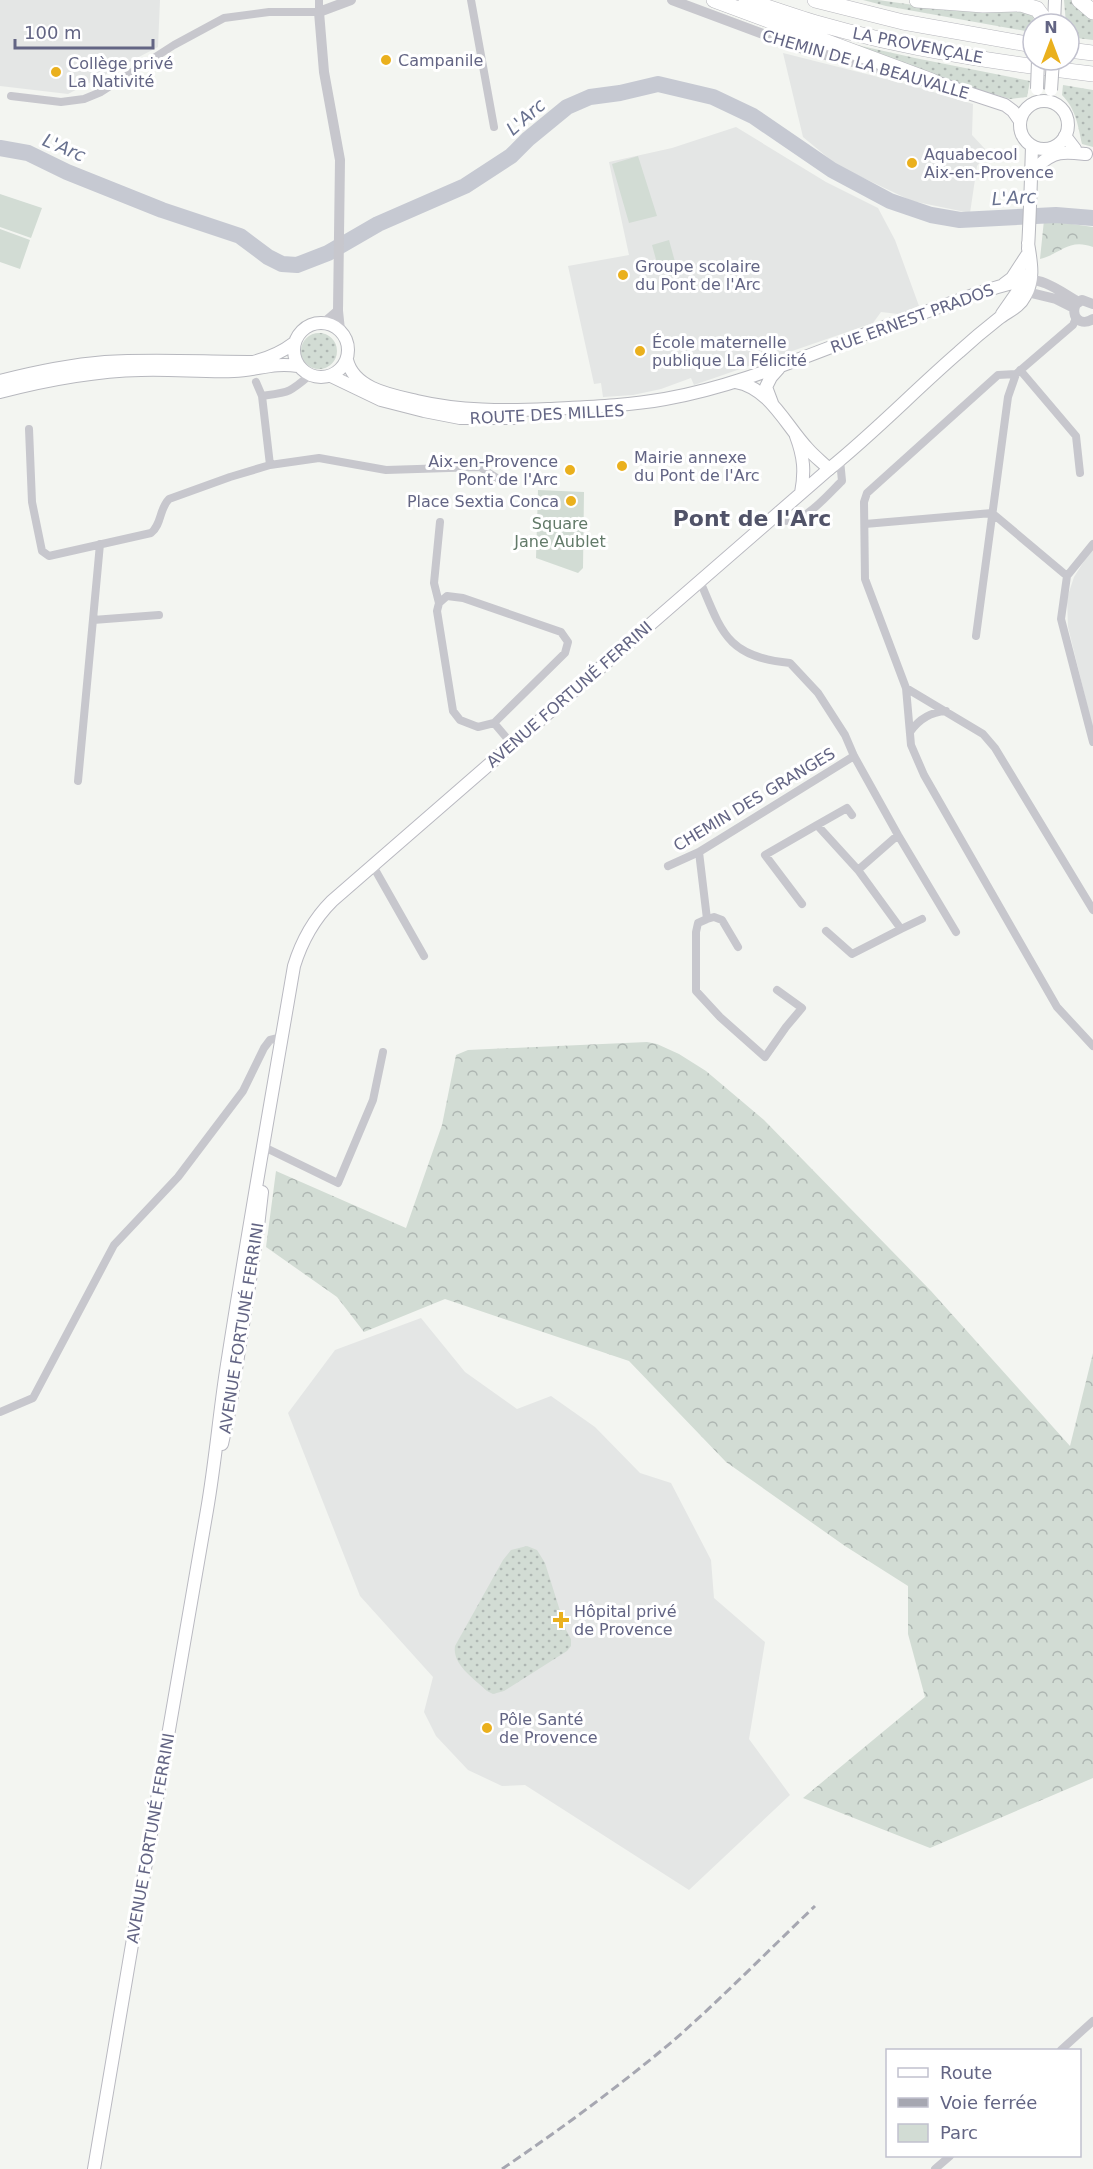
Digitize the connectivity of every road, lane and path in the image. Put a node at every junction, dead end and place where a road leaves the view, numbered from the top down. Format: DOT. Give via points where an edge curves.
graph roads {
  1 [pos="319,0"];
  2 [pos="351,0"];
  3 [pos="471,0"];
  4 [pos="672,0"];
  5 [pos="714,0"];
  6 [pos="746,0"];
  7 [pos="815,0"];
  8 [pos="916,0"];
  9 [pos="1079,0"];
  10 [pos="1005,2"];
  11 [pos="319,12"];
  12 [pos="1039,12"];
  13 [pos="1093,12"];
  14 [pos="1021,43"];
  15 [pos="962,56"];
  16 [pos="1038,72"];
  17 [pos="1053,72"];
  18 [pos="1093,74"];
  19 [pos="932,81"];
  20 [pos="1093,83"];
  21 [pos="1038,95"];
  22 [pos="11,96"];
  23 [pos="1052,96"];
  24 [pos="1020,121"];
  25 [pos="494,127"];
  26 [pos="1056,143"];
  27 [pos="1032,146"];
  28 [pos="1085,154"];
  29 [pos="1038,166"];
  30 [pos="1032,189"];
  31 [pos="1028,249"];
  32 [pos="1027,284"];
  33 [pos="1003,285"];
  34 [pos="1093,304"];
  35 [pos="338,307"];
  36 [pos="1076,309"];
  37 [pos="1092,321"];
  38 [pos="324,322"];
  39 [pos="340,330"];
  40 [pos="294,343"];
  41 [pos="346,360"];
  42 [pos="782,365"];
  43 [pos="1018,372"];
  44 [pos="304,373"];
  45 [pos="331,376"];
  46 [pos="0,381"];
  47 [pos="256,382"];
  48 [pos="734,386"];
  49 [pos="0,392"];
  50 [pos="262,396"];
  51 [pos="767,400"];
  52 [pos="522,414"];
  53 [pos="29,429"];
  54 [pos="794,432"];
  55 [pos="840,460"];
  56 [pos="270,465"];
  57 [pos="829,468"];
  58 [pos="1080,473"];
  59 [pos="497,478"];
  60 [pos="801,494"];
  61 [pos="992,513"];
  62 [pos="775,517"];
  63 [pos="440,522"];
  64 [pos="865,524"];
  65 [pos="100,544"];
  66 [pos="1093,544"];
  67 [pos="1067,576"];
  68 [pos="700,581"];
  69 [pos="440,603"];
  70 [pos="159,615"];
  71 [pos="93,620"];
  72 [pos="976,636"];
  73 [pos="906,688"];
  74 [pos="946,711"];
  75 [pos="494,723"];
  76 [pos="910,732"];
  77 [pos="1093,742"];
  78 [pos="511,744"];
  79 [pos="854,756"];
  80 [pos="78,781"];
  81 [pos="852,815"];
  82 [pos="817,825"];
  83 [pos="898,835"];
  84 [pos="699,852"];
  85 [pos="373,866"];
  86 [pos="668,866"];
  87 [pos="858,870"];
  88 [pos="802,904"];
  89 [pos="1093,910"];
  90 [pos="707,919"];
  91 [pos="922,920"];
  92 [pos="901,929"];
  93 [pos="826,931"];
  94 [pos="956,932"];
  95 [pos="738,947"];
  96 [pos="424,956"];
  97 [pos="777,990"];
  98 [pos="282,1037"];
  99 [pos="1093,1046"];
  100 [pos="383,1052"];
  101 [pos="264,1147"];
  102 [pos="0,1412"];
  103 [pos="1093,2021"];
  104 [pos="1062,2049"];
  105 [pos="949,2157"];
  106 [pos="94,2169"];
  107 [pos="935,2169"];
  1 -- 11 [label="street"];
  2 -- 11 [label="street"];
  3 -- 25 [label="street"];
  4 -- 19 [label="street, CHEMIN DE LA BEAUVALLE" via="806,50"];
  5 -- 19 [label="highway"];
  6 -- 15 [label="highway, LA PROVENÇALE" via="826,26"];
  7 -- 14 [label="highway, LA PROVENÇALE" via="903,22"];
  8 -- 10 [label="highway" via="983,5"];
  9 -- 13 [label="highway"];
  10 -- 12 [label="highway" via="1030,6"];
  11 -- 22 [label="street" via="269,12 224,18 84,99 61,102"];
  11 -- 35 [label="street" via="324,72 340,160"];
  15 -- 18 [label="highway, LA PROVENÇALE"];
  15 -- 20 [label="highway"];
  16 -- 21 [label="main road, bridge"];
  17 -- 23 [label="main road, bridge"];
  19 -- 24 [label="main road, CHEMIN DE LA BEAUVALLE" via="1005,105"];
  21 -- 23 [label="main road"];
  21 -- 24 [label="main road"];
  23 -- 26 [label="main road" via="1067,118 1068,127"];
  24 -- 27 [label="main road" via="1022,136"];
  26 -- 27 [label="main road"];
  26 -- 28 [label="main road"];
  26 -- 29 [label="main road"];
  27 -- 30 [label="main road"];
  28 -- 29 [label="main road" via="1055,153"];
  29 -- 30 [label="main road"];
  30 -- 31 [label="main road"];
  31 -- 32 [label="main road"];
  31 -- 33 [label="main road" via="1012,278"];
  32 -- 33 [label="main road, RUE ERNEST PRADOS"];
  32 -- 36 [label="street"];
  32 -- 55 [label="main road, AVENUE FORTUNÉ FERRINI" via="1001,317"];
  33 -- 42 [label="main road, RUE ERNEST PRADOS"];
  34 -- 36 [label="street" via="1086,300"];
  35 -- 38 [label="street"];
  35 -- 39 [label="street"];
  36 -- 37 [label="street" via="1082,322"];
  36 -- 43 [label="street" via="1073,325"];
  38 -- 39 [label="main road"];
  38 -- 40 [label="main road" via="305,327"];
  39 -- 41 [label="main road" via="348,349"];
  40 -- 44 [label="main road" via="293,355"];
  40 -- 46 [label="main road" via="268,359 253,362 103,362"];
  41 -- 45 [label="main road"];
  41 -- 52 [label="main road, ROUTE DES MILLES" via="359,378 383,393 460,409"];
  42 -- 48 [label="main road, RUE ERNEST PRADOS"];
  42 -- 51 [label="main road" via="766,387"];
  43 -- 58 [label="street" via="1076,436"];
  43 -- 61 [label="street" via="1008,397"];
  43 -- 64 [label="street" via="998,375 867,493"];
  44 -- 45 [label="main road" via="320,378"];
  44 -- 49 [label="main road" via="280,363 237,371 141,370 49,380"];
  44 -- 50 [label="street" via="297,388"];
  45 -- 52 [label="main road, ROUTE DES MILLES" via="381,400 424,411 460,418"];
  47 -- 50 [label="street"];
  48 -- 51 [label="main road" via="753,387"];
  48 -- 52 [label="main road, ROUTE DES MILLES" via="669,404 612,412"];
  50 -- 56 [label="street"];
  51 -- 54 [label="main road"];
  53 -- 65 [label="street" via="32,502 42,551 49,556"];
  54 -- 57 [label="main road"];
  54 -- 60 [label="main road" via="803,460"];
  55 -- 57 [label="main road, AVENUE FORTUNÉ FERRINI"];
  55 -- 62 [label="street" via="842,481 809,512 794,521"];
  56 -- 59 [label="street" via="319,458 386,470 480,467"];
  56 -- 65 [label="street" via="169,499 163,505 158,528 151,533"];
  57 -- 60 [label="main road, AVENUE FORTUNÉ FERRINI"];
  60 -- 62 [label="main road, AVENUE FORTUNÉ FERRINI"];
  61 -- 64 [label="street"];
  61 -- 67 [label="street"];
  61 -- 72 [label="street"];
  62 -- 68 [label="main road, AVENUE FORTUNÉ FERRINI"];
  63 -- 69 [label="street" via="434,583"];
  64 -- 73 [label="street" via="865,579"];
  65 -- 71 [label="street"];
  66 -- 67 [label="street"];
  67 -- 77 [label="street" via="1061,619"];
  68 -- 78 [label="main road, AVENUE FORTUNÉ FERRINI"];
  68 -- 79 [label="street, CHEMIN DES GRANGES" via="719,628 736,647 768,661 790,663 818,693"];
  69 -- 75 [label="street" via="440,641 453,711 460,720 478,727"];
  69 -- 75 [label="street" via="447,596 463,598 561,632 568,642 565,653"];
  70 -- 71 [label="street"];
  71 -- 80 [label="street"];
  73 -- 74 [label="street"];
  73 -- 76 [label="street"];
  74 -- 76 [label="street" via="934,712 916,722"];
  74 -- 89 [label="street" via="983,734 995,748"];
  75 -- 78 [label="street"];
  76 -- 99 [label="street" via="911,745 924,775 1057,1007"];
  78 -- 85 [label="main road, AVENUE FORTUNÉ FERRINI"];
  79 -- 83 [label="street, CHEMIN DES GRANGES"];
  79 -- 84 [label="street, CHEMIN DES GRANGES"];
  81 -- 82 [label="street" via="847,808"];
  82 -- 87 [label="street"];
  82 -- 88 [label="street" via="765,855"];
  83 -- 87 [label="street"];
  83 -- 94 [label="street, CHEMIN DES GRANGES"];
  84 -- 86 [label="street, CHEMIN DES GRANGES"];
  84 -- 90 [label="street"];
  85 -- 96 [label="street"];
  85 -- 98 [label="main road, AVENUE FORTUNÉ FERRINI" via="327,907 306,934 294,966"];
  87 -- 92 [label="street"];
  90 -- 95 [label="street" via="722,920"];
  90 -- 97 [label="street" via="698,923 696,932 696,991 765,1057 802,1008"];
  91 -- 92 [label="street"];
  92 -- 93 [label="street" via="852,954"];
  98 -- 101 [label="main road, AVENUE FORTUNÉ FERRINI"];
  98 -- 102 [label="street" via="264,1048 243,1091 178,1177 114,1245 33,1398"];
  100 -- 101 [label="street" via="373,1100 338,1183"];
  101 -- 106 [label="main road, AVENUE FORTUNÉ FERRINI" via="258,1226 232,1396 207,1507"];
  103 -- 104 [label="street"];
  105 -- 107 [label="street"];
}
